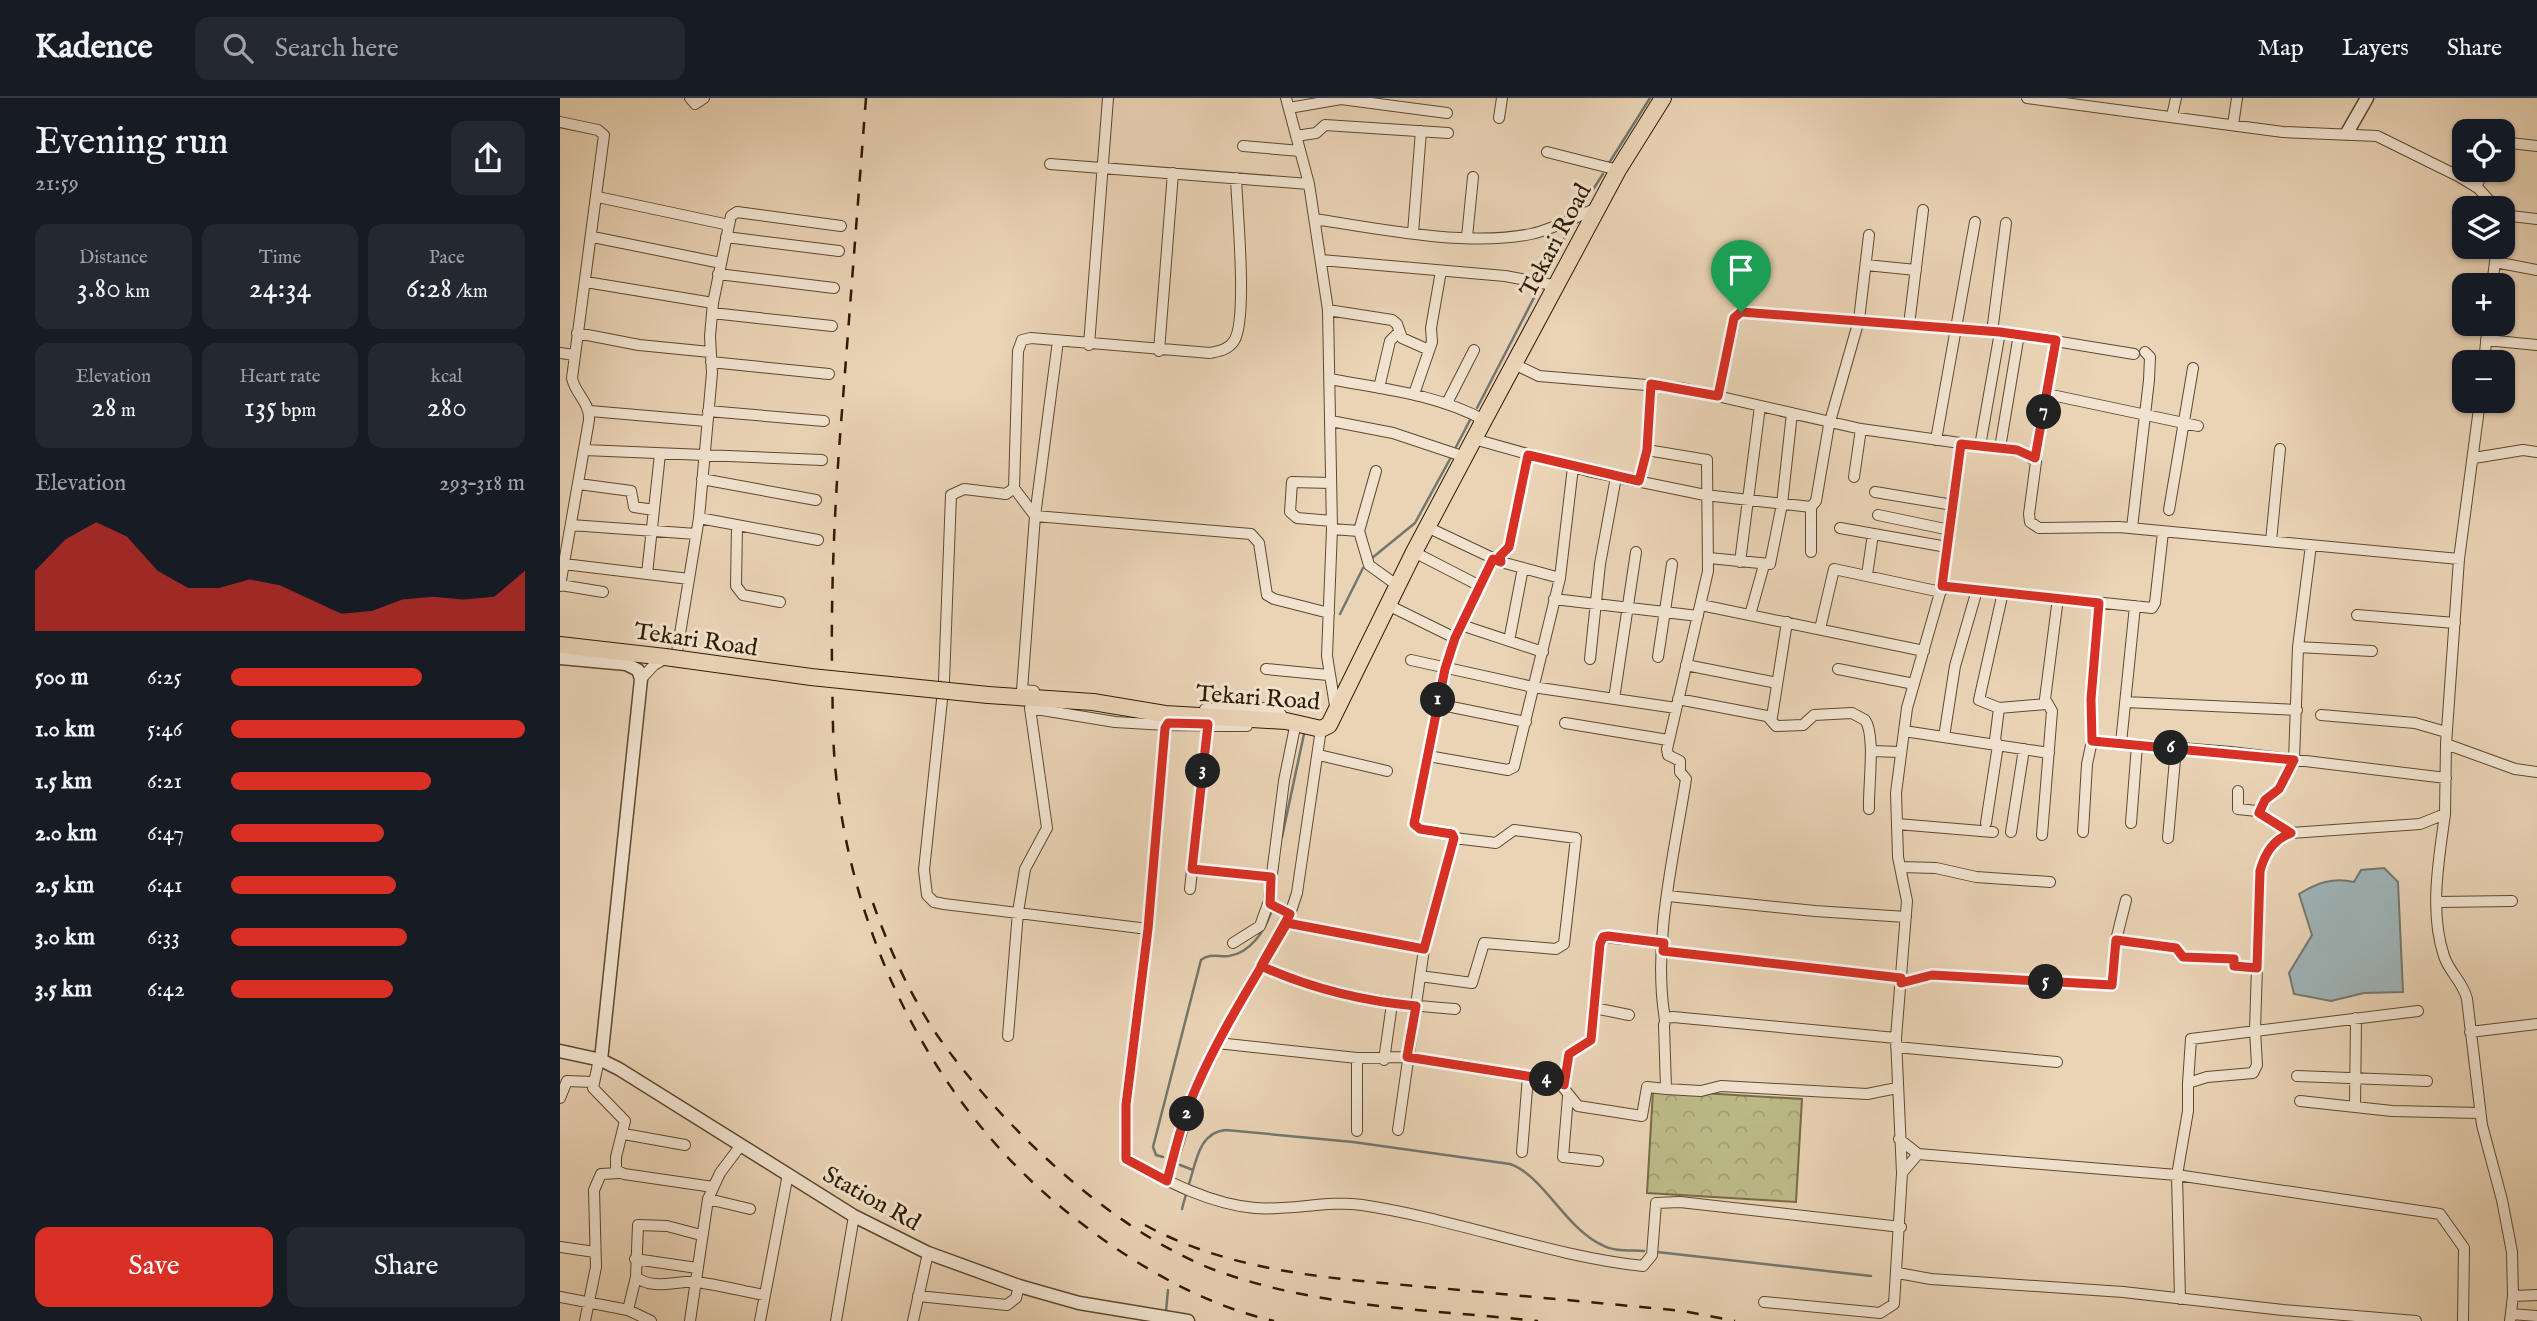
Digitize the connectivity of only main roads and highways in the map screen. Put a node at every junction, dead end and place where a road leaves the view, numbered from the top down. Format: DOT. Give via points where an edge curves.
graph roads {
  1 [pos="1662,98"];
  2 [pos="560,643"];
  1 -- 2 [label="highway, Tekari Road, bridge" via="1597,208 1413,552 1337,715 1321,729 1265,719 1165,714 1093,702 875,684"];
}
